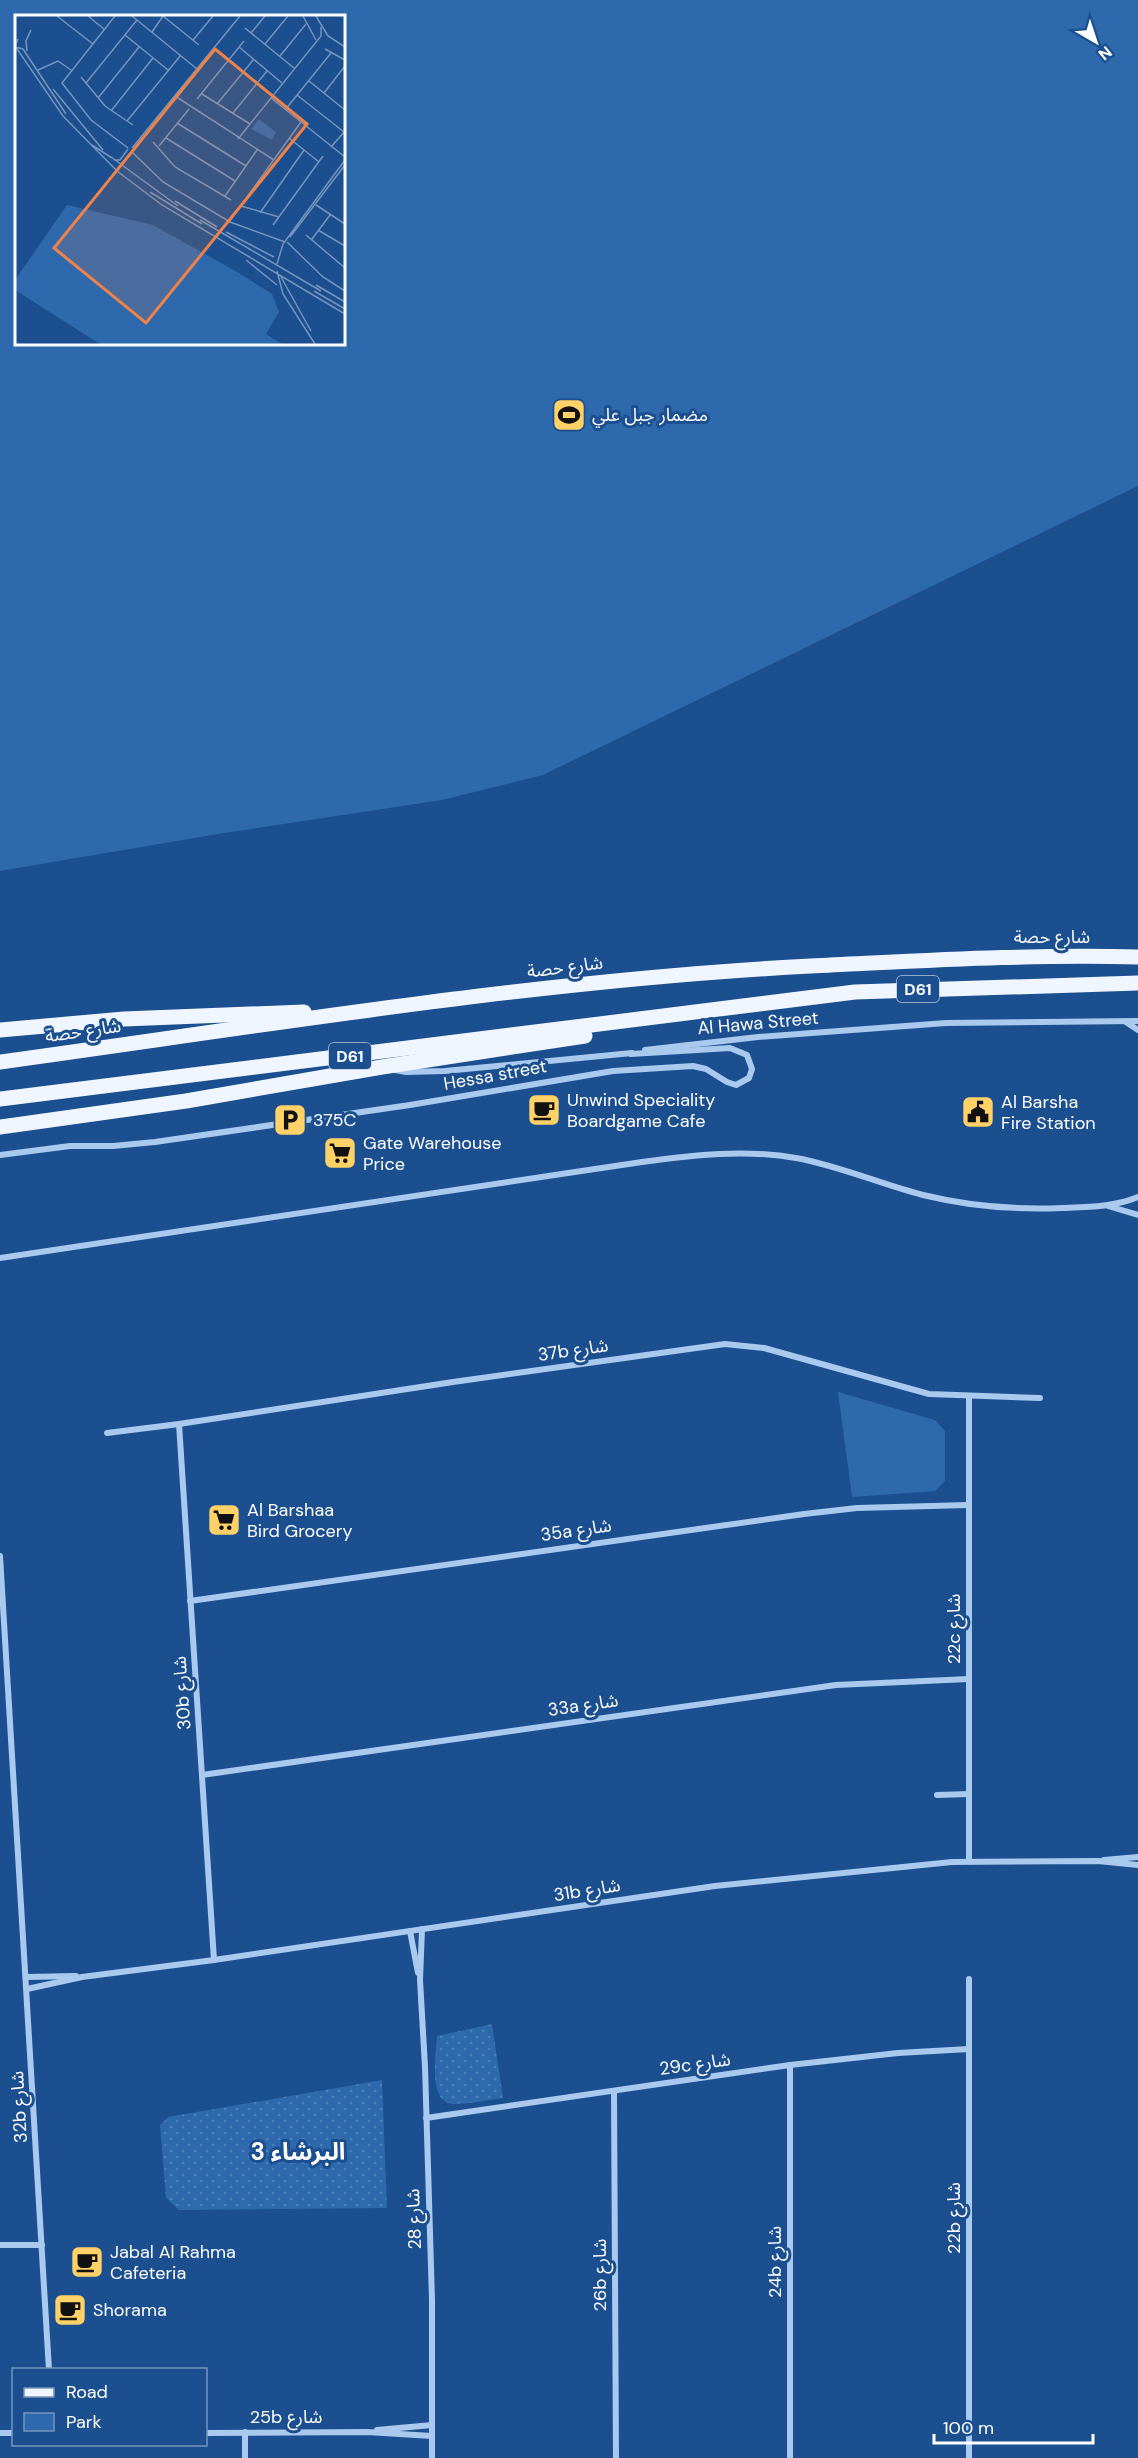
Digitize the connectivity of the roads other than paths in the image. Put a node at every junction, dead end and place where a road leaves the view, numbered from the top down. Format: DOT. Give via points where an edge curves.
graph roads {
  1 [pos="1138,957"];
  2 [pos="1138,983"];
  3 [pos="358,1012"];
  4 [pos="699,1012"];
  5 [pos="1138,1021"];
  6 [pos="1125,1022"];
  7 [pos="0,1030"];
  8 [pos="1138,1030"];
  9 [pos="631,1054"];
  10 [pos="0,1062"];
  11 [pos="382,1067"];
  12 [pos="0,1099"];
  13 [pos="0,1129"];
  14 [pos="0,1155"];
  15 [pos="1138,1197"];
  16 [pos="1105,1206"];
  17 [pos="1138,1215"];
  18 [pos="0,1258"];
  19 [pos="969,1396"];
  20 [pos="1040,1398"];
  21 [pos="179,1424"];
  22 [pos="106,1433"];
  23 [pos="968,1505"];
  24 [pos="0,1556"];
  25 [pos="190,1601"];
  26 [pos="969,1679"];
  27 [pos="202,1775"];
  28 [pos="969,1794"];
  29 [pos="937,1795"];
  30 [pos="1138,1857"];
  31 [pos="969,1861"];
  32 [pos="1098,1861"];
  33 [pos="1138,1865"];
  34 [pos="422,1929"];
  35 [pos="411,1931"];
  36 [pos="214,1960"];
  37 [pos="27,1977"];
  38 [pos="82,1977"];
  39 [pos="969,1979"];
  40 [pos="420,1980"];
  41 [pos="27,1989"];
  42 [pos="969,2049"];
  43 [pos="790,2066"];
  44 [pos="614,2091"];
  45 [pos="426,2118"];
  46 [pos="0,2245"];
  47 [pos="42,2245"];
  48 [pos="49,2368"];
  49 [pos="432,2425"];
  50 [pos="245,2432"];
  51 [pos="367,2432"];
  52 [pos="207,2433"];
  53 [pos="432,2436"];
  54 [pos="245,2458"];
  55 [pos="432,2458"];
  56 [pos="616,2458"];
  57 [pos="790,2458"];
  58 [pos="969,2458"];
  1 -- 3 [label="main road, شارع حصة / D61" via="997,956 750,968"];
  2 -- 4 [label="main road, D61" via="855,992"];
  3 -- 7 [label="main road" via="174,1016"];
  3 -- 10 [label="main road, شارع حصة / D61"];
  4 -- 11 [label="main road, D61" via="638,1028"];
  4 -- 12 [label="main road, D61"];
  5 -- 6 [label="street, Al Hawa Street"];
  6 -- 8 [label="street"];
  6 -- 9 [label="street, Al Hawa Street" via="946,1023 758,1037 658,1047"];
  9 -- 11 [label="street, Al Hawa Street" via="425,1072"];
  9 -- 14 [label="street, Hessa street" via="730,1048 747,1055 752,1068 749,1078 736,1085 693,1066 586,1075 154,1142 70,1146"];
  11 -- 13 [label="main road, D61"];
  15 -- 16 [label="street"];
  16 -- 17 [label="street"];
  16 -- 18 [label="street" via="1026,1208 966,1204 813,1161 724,1154 651,1161"];
  19 -- 20 [label="street, 37b شارع"];
  19 -- 21 [label="street, 37b شارع" via="910,1390 764,1348 725,1344"];
  19 -- 23 [label="street, 22c شارع"];
  21 -- 22 [label="street, 37b شارع"];
  21 -- 25 [label="street, 30b شارع"];
  23 -- 25 [label="street, 35a شارع" via="857,1508 804,1514"];
  23 -- 26 [label="street, 22c شارع"];
  24 -- 37 [label="street, 32b شارع"];
  25 -- 27 [label="street, 30b شارع"];
  26 -- 27 [label="street, 33a شارع" via="836,1685"];
  26 -- 28 [label="street, 22c شارع"];
  27 -- 36 [label="street, 30b شارع"];
  28 -- 29 [label="street"];
  28 -- 31 [label="street, 22c شارع"];
  30 -- 32 [label="street, 31b شارع"];
  31 -- 32 [label="street, 31b شارع"];
  31 -- 34 [label="street, 31b شارع" via="716,1886"];
  32 -- 33 [label="street, 31b شارع"];
  34 -- 35 [label="street, 31b شارع"];
  34 -- 40 [label="street, شارع 28"];
  35 -- 36 [label="street, 31b شارع"];
  35 -- 40 [label="street, شارع 28"];
  36 -- 38 [label="street, 31b شارع"];
  37 -- 38 [label="street, 31b شارع"];
  37 -- 41 [label="street, 32b شارع"];
  38 -- 41 [label="street, 31b شارع"];
  39 -- 42 [label="street, 22b شارع"];
  40 -- 45 [label="street, شارع 28"];
  41 -- 47 [label="street, 32b شارع"];
  42 -- 43 [label="street, 29c شارع"];
  42 -- 58 [label="street, 22b شارع"];
  43 -- 44 [label="street, 29c شارع"];
  43 -- 57 [label="street, 24b شارع"];
  44 -- 45 [label="street, 29c شارع"];
  44 -- 56 [label="street, 26b شارع"];
  45 -- 49 [label="street, شارع 28"];
  46 -- 47 [label="street"];
  47 -- 48 [label="street, 32b شارع"];
  49 -- 51 [label="street, 25b شارع"];
  49 -- 53 [label="street, شارع 28"];
  50 -- 51 [label="street, 25b شارع"];
  50 -- 52 [label="street, 25b شارع"];
  50 -- 54 [label="street"];
  51 -- 53 [label="street, 25b شارع"];
  53 -- 55 [label="street, شارع 28"];
}
